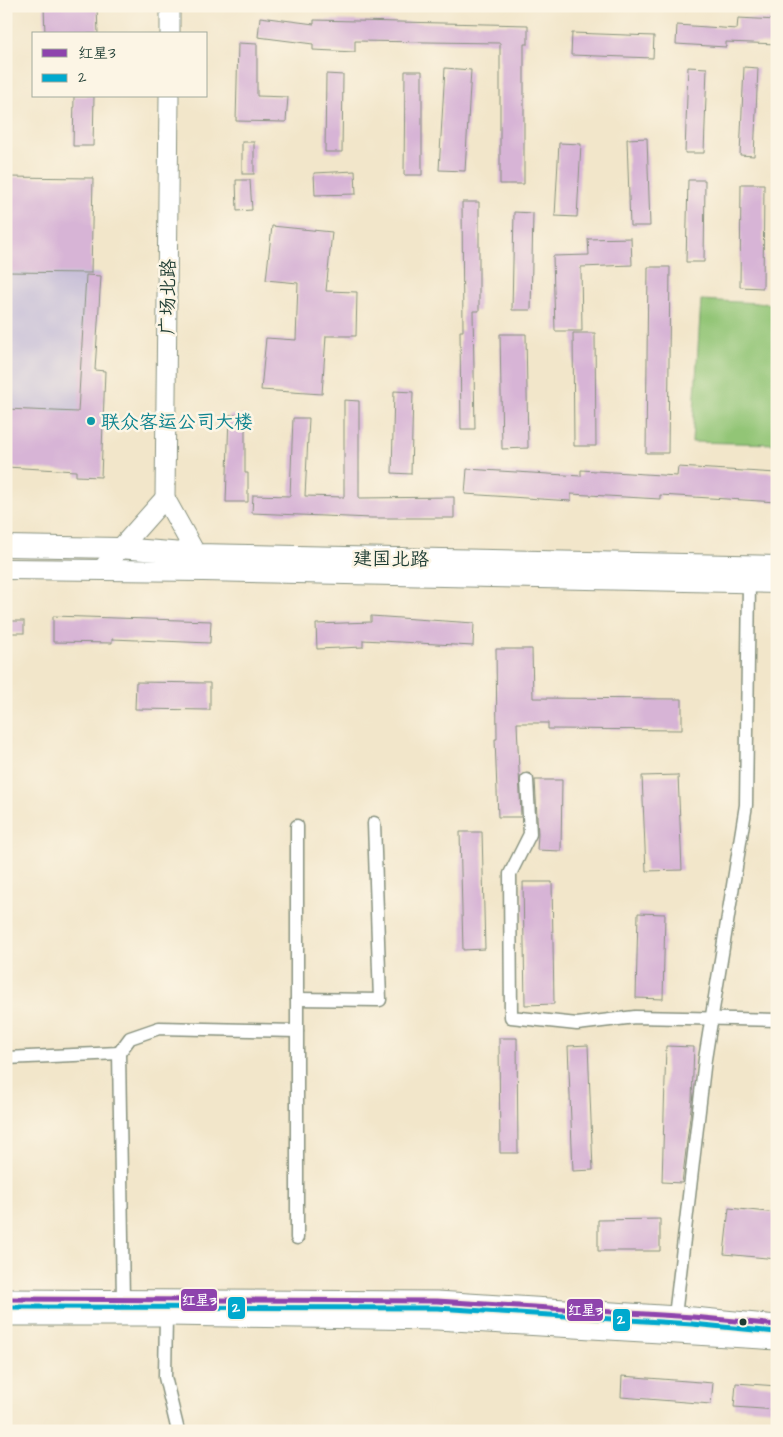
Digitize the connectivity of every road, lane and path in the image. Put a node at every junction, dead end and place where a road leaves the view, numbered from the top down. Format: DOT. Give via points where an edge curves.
graph roads {
  1 [pos="170,6"];
  2 [pos="170,32"];
  3 [pos="169,98"];
  4 [pos="165,498"];
  5 [pos="6,546"];
  6 [pos="119,548"];
  7 [pos="200,562"];
  8 [pos="777,566"];
  9 [pos="6,569"];
  10 [pos="101,570"];
  11 [pos="749,583"];
  12 [pos="777,583"];
  13 [pos="527,780"];
  14 [pos="374,823"];
  15 [pos="297,826"];
  16 [pos="297,999"];
  17 [pos="712,1018"];
  18 [pos="777,1020"];
  19 [pos="297,1031"];
  20 [pos="119,1053"];
  21 [pos="6,1058"];
  22 [pos="297,1238"];
  23 [pos="6,1299"];
  24 [pos="123,1300"];
  25 [pos="6,1316"];
  26 [pos="166,1316"];
  27 [pos="675,1316"];
  28 [pos="777,1325"];
  29 [pos="777,1340"];
  30 [pos="178,1431"];
  1 -- 2 [label="street"];
  3 -- 4 [label="street, 广场北路"];
  4 -- 6 [label="street"];
  4 -- 7 [label="street"];
  5 -- 6 [label="main road, 建国北路"];
  6 -- 7 [label="main road, 建国北路"];
  6 -- 10 [label="street"];
  7 -- 8 [label="main road, 建国北路"];
  7 -- 10 [label="main road, 建国北路"];
  7 -- 11 [label="main road, 建国北路"];
  9 -- 10 [label="main road, 建国北路"];
  11 -- 12 [label="main road, 建国北路"];
  11 -- 17 [label="street" via="746,805"];
  13 -- 17 [label="street" via="530,834 510,874 511,1017 577,1024 636,1017"];
  14 -- 16 [label="street" via="380,1000"];
  15 -- 16 [label="street"];
  16 -- 19 [label="street"];
  17 -- 18 [label="street"];
  17 -- 27 [label="street" via="704,1059"];
  19 -- 20 [label="street" via="159,1028 130,1038"];
  19 -- 22 [label="street"];
  20 -- 21 [label="street"];
  20 -- 24 [label="street"];
  23 -- 24 [label="street"];
  24 -- 27 [label="street" via="437,1301"];
  25 -- 26 [label="street"];
  26 -- 29 [label="street" via="437,1320"];
  26 -- 30 [label="street" via="165,1377"];
  27 -- 28 [label="street"];
}
